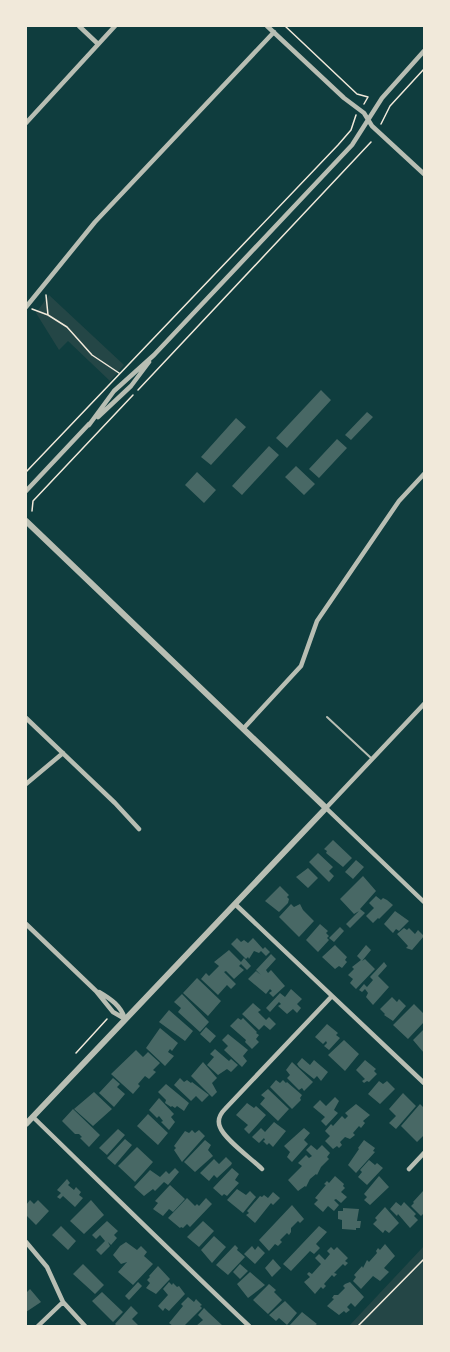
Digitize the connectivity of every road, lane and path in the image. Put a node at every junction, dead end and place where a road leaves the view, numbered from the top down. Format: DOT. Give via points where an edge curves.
graph roads {
  1 [pos="79,26"];
  2 [pos="115,26"];
  3 [pos="267,26"];
  4 [pos="285,26"];
  5 [pos="274,33"];
  6 [pos="98,44"];
  7 [pos="424,51"];
  8 [pos="424,69"];
  9 [pos="359,110"];
  10 [pos="368,119"];
  11 [pos="26,123"];
  12 [pos="376,130"];
  13 [pos="371,142"];
  14 [pos="424,174"];
  15 [pos="48,297"];
  16 [pos="26,307"];
  17 [pos="37,311"];
  18 [pos="48,315"];
  19 [pos="154,355"];
  20 [pos="120,374"];
  21 [pos="89,424"];
  22 [pos="26,472"];
  23 [pos="424,474"];
  24 [pos="26,491"];
  25 [pos="32,510"];
  26 [pos="26,521"];
  27 [pos="424,704"];
  28 [pos="327,717"];
  29 [pos="26,718"];
  30 [pos="243,729"];
  31 [pos="63,753"];
  32 [pos="372,759"];
  33 [pos="26,784"];
  34 [pos="326,808"];
  35 [pos="139,829"];
  36 [pos="424,902"];
  37 [pos="235,904"];
  38 [pos="26,924"];
  39 [pos="332,996"];
  40 [pos="110,1016"];
  41 [pos="125,1019"];
  42 [pos="76,1053"];
  43 [pos="424,1083"];
  44 [pos="33,1117"];
  45 [pos="26,1124"];
  46 [pos="424,1153"];
  47 [pos="262,1169"];
  48 [pos="409,1169"];
  49 [pos="26,1242"];
  50 [pos="424,1259"];
  51 [pos="63,1302"];
  52 [pos="39,1326"];
  53 [pos="85,1326"];
  54 [pos="249,1326"];
  55 [pos="358,1326"];
  1 -- 6 [label="street"];
  2 -- 6 [label="street"];
  3 -- 5 [label="street"];
  4 -- 9 [label="path" via="357,94 368,97"];
  5 -- 9 [label="street"];
  5 -- 16 [label="street" via="87,231"];
  6 -- 11 [label="street"];
  7 -- 10 [label="street"];
  8 -- 12 [label="path" via="390,106"];
  9 -- 10 [label="street"];
  9 -- 20 [label="path" via="338,145"];
  10 -- 12 [label="street"];
  10 -- 19 [label="street" via="352,145"];
  12 -- 14 [label="street"];
  13 -- 25 [label="path" via="33,501"];
  15 -- 18 [label="path"];
  17 -- 18 [label="path"];
  18 -- 20 [label="path" via="67,327 92,355"];
  19 -- 21 [label="street" via="114,391"];
  19 -- 21 [label="street" via="131,386"];
  20 -- 22 [label="path"];
  21 -- 24 [label="street"];
  23 -- 30 [label="street" via="399,501 317,621 302,666"];
  26 -- 30 [label="street"];
  27 -- 32 [label="street"];
  28 -- 32 [label="lane"];
  29 -- 31 [label="street"];
  30 -- 34 [label="street"];
  31 -- 33 [label="street"];
  31 -- 35 [label="street"];
  32 -- 34 [label="street"];
  34 -- 36 [label="street"];
  34 -- 37 [label="street"];
  37 -- 39 [label="street"];
  37 -- 41 [label="street"];
  38 -- 41 [label="street" via="96,991 104,1004"];
  39 -- 43 [label="street"];
  39 -- 47 [label="street" via="221,1114 219,1124 223,1132"];
  40 -- 42 [label="path"];
  41 -- 44 [label="street"];
  44 -- 45 [label="street"];
  44 -- 54 [label="street"];
  46 -- 48 [label="street"];
  49 -- 51 [label="street" via="47,1267"];
  50 -- 55 [label="path"];
  51 -- 52 [label="street"];
  51 -- 53 [label="street"];
}
